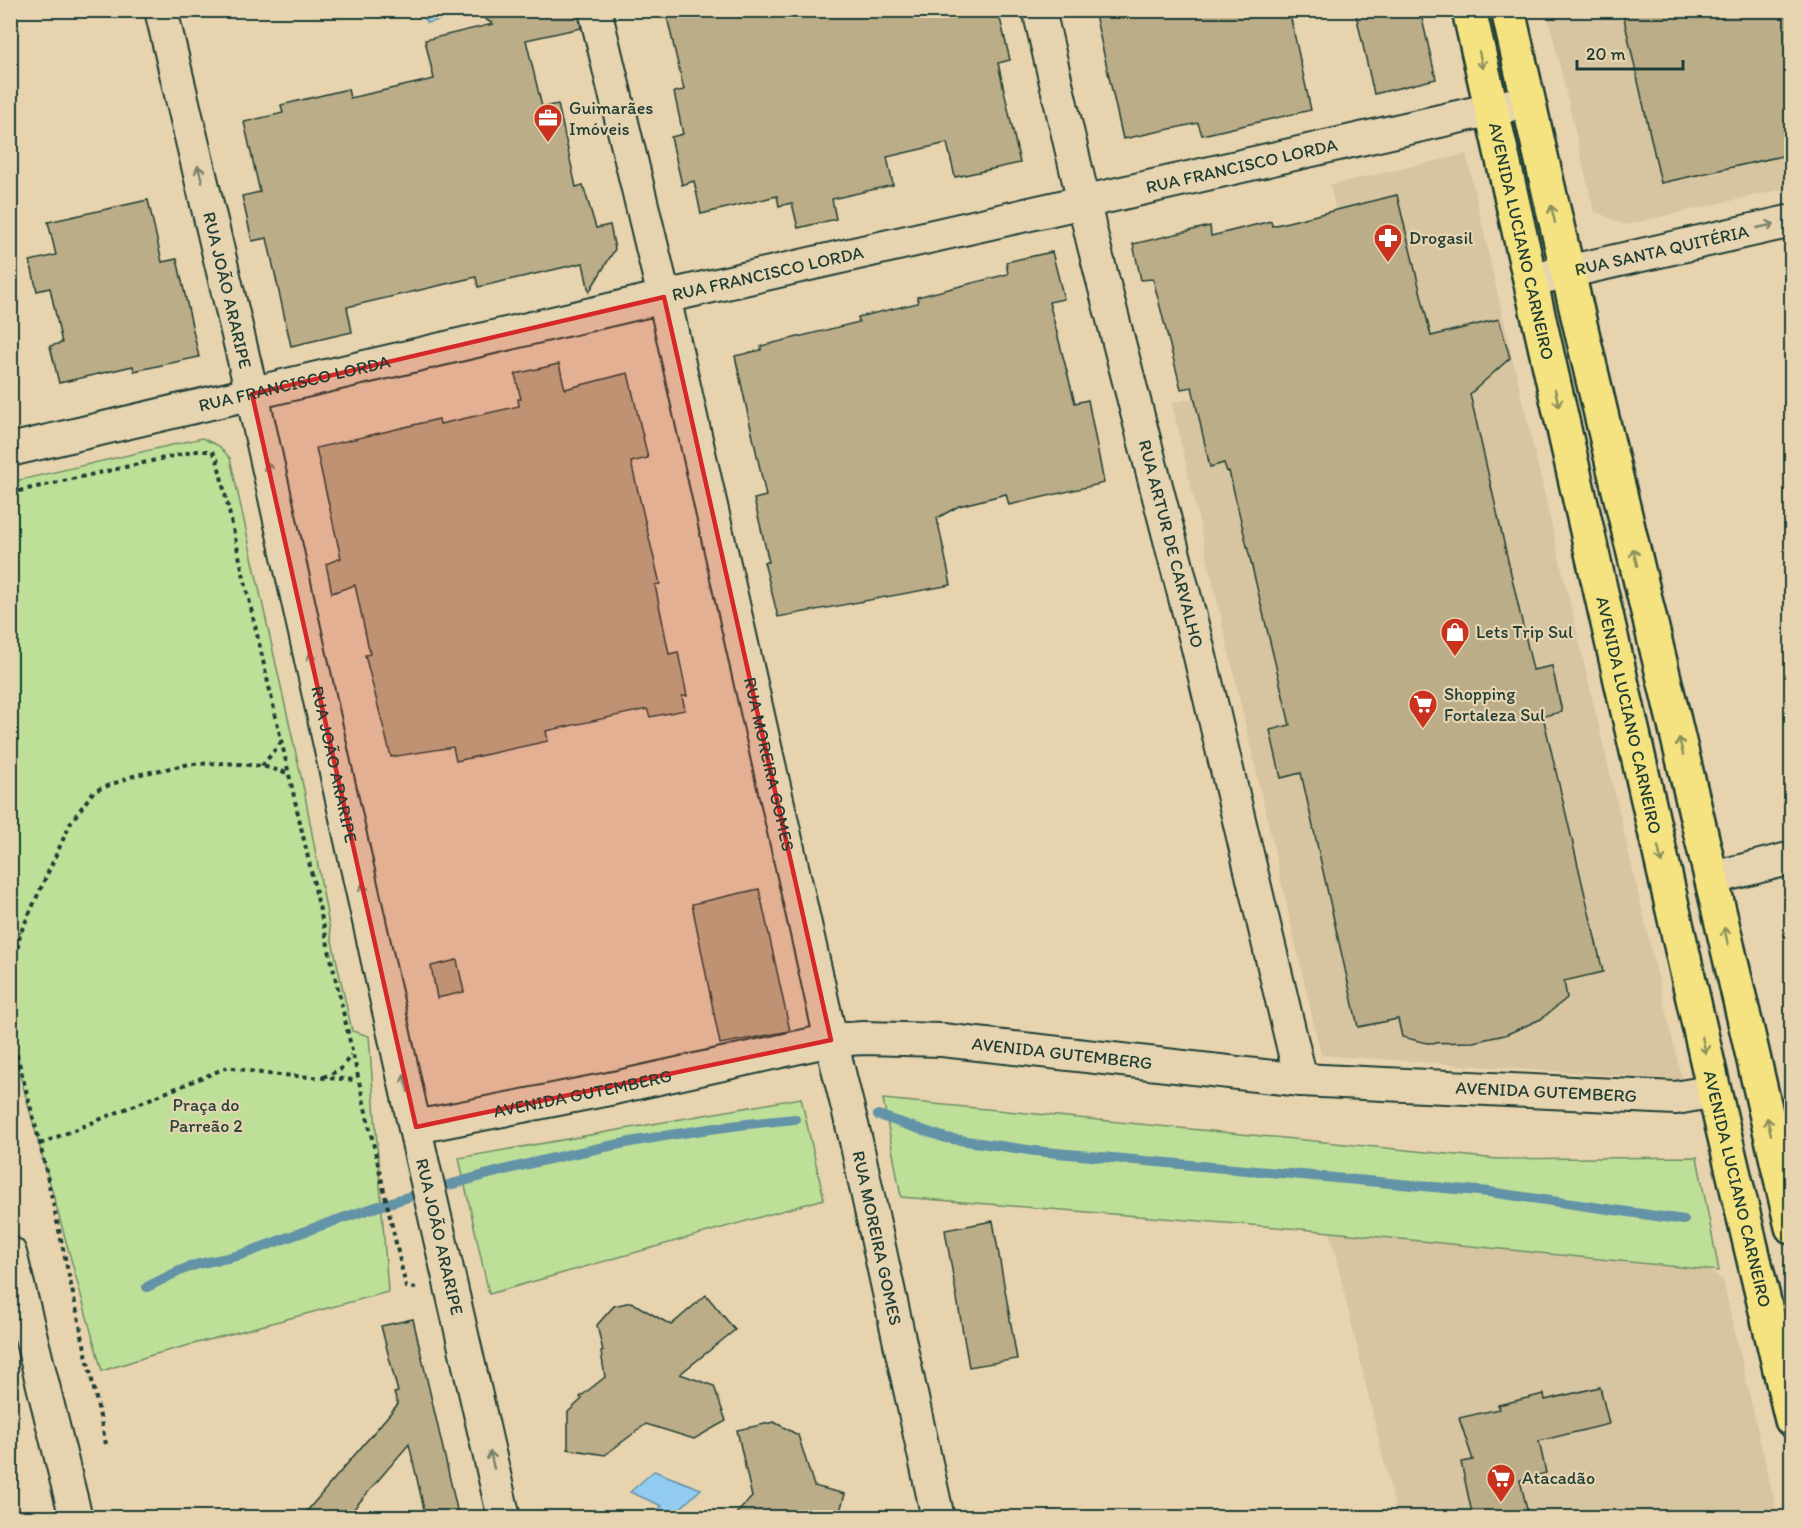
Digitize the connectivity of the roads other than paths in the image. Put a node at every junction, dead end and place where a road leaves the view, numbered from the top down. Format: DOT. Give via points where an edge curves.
graph roads {
  1 [pos="161,10"];
  2 [pos="595,10"];
  3 [pos="1039,10"];
  4 [pos="1469,10"];
  5 [pos="1508,10"];
  6 [pos="1528,101"];
  7 [pos="1492,109"];
  8 [pos="1083,201"];
  9 [pos="1791,221"];
  10 [pos="1566,271"];
  11 [pos="1531,280"];
  12 [pos="664,297"];
  13 [pos="252,394"];
  14 [pos="10,450"];
  15 [pos="1791,858"];
  16 [pos="1713,878"];
  17 [pos="831,1040"];
  18 [pos="1301,1080"];
  19 [pos="1714,1090"];
  20 [pos="416,1127"];
  21 [pos="1787,1207"];
  22 [pos="10,1253"];
  23 [pos="1791,1420"];
  24 [pos="78,1517"];
  25 [pos="504,1518"];
  26 [pos="938,1518"];
  13 -- 1 [label="street, RUA JOÃO ARARIPE, one-way"];
  2 -- 12 [label="street, RUA MOREIRA GOMES"];
  3 -- 8 [label="street, RUA ARTUR DE CARVALHO"];
  4 -- 7 [label="main road, AVENIDA LUCIANO CARNEIRO, one-way"];
  5 -- 6 [label="main road, AVENIDA LUCIANO CARNEIRO"];
  6 -- 7 [label="street, RUA FRANCISCO LORDA"];
  10 -- 6 [label="main road, AVENIDA LUCIANO CARNEIRO, one-way"];
  7 -- 8 [label="street, RUA FRANCISCO LORDA"];
  7 -- 11 [label="main road, AVENIDA LUCIANO CARNEIRO"];
  8 -- 12 [label="street, RUA FRANCISCO LORDA"];
  8 -- 18 [label="street, RUA ARTUR DE CARVALHO" via="1198,648"];
  10 -- 9 [label="street, RUA SANTA QUITÉRIA, one-way"];
  10 -- 11 [label="street, RUA SANTA QUITÉRIA"];
  16 -- 10 [label="main road, AVENIDA LUCIANO CARNEIRO, one-way"];
  11 -- 19 [label="main road, AVENIDA LUCIANO CARNEIRO, one-way"];
  12 -- 13 [label="street, RUA FRANCISCO LORDA"];
  12 -- 17 [label="street, RUA MOREIRA GOMES"];
  13 -- 14 [label="street, RUA FRANCISCO LORDA"];
  20 -- 13 [label="street, RUA JOÃO ARARIPE, one-way"];
  15 -- 16 [label="street"];
  21 -- 16 [label="main road, AVENIDA LUCIANO CARNEIRO, one-way"];
  17 -- 18 [label="street, AVENIDA GUTEMBERG" via="942,1040"];
  17 -- 20 [label="street, AVENIDA GUTEMBERG"];
  17 -- 26 [label="street, RUA MOREIRA GOMES"];
  18 -- 19 [label="street, AVENIDA GUTEMBERG" via="1676,1098"];
  19 -- 23 [label="main road, AVENIDA LUCIANO CARNEIRO"];
  25 -- 20 [label="street, RUA JOÃO ARARIPE, one-way"];
  22 -- 24 [label="street"];
}
